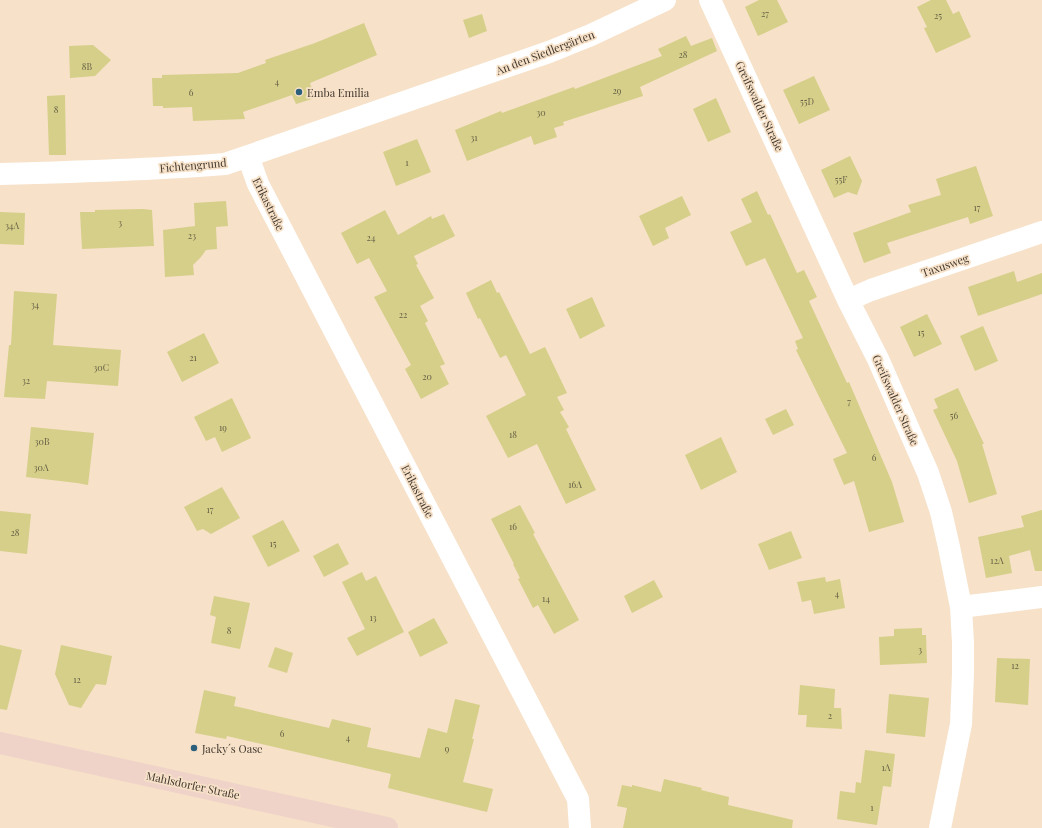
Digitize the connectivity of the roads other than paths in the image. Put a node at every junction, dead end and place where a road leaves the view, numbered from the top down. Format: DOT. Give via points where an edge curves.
graph roads {
  1 [pos="665,0"];
  2 [pos="710,0"];
  3 [pos="422,96"];
  4 [pos="248,156"];
  5 [pos="0,174"];
  6 [pos="1042,232"];
  7 [pos="848,300"];
  8 [pos="1042,597"];
  9 [pos="961,607"];
  10 [pos="0,743"];
  11 [pos="387,828"];
  12 [pos="580,828"];
  13 [pos="940,828"];
  1 -- 3 [label="street, An den Siedlergärten" via="557,50"];
  2 -- 7 [label="street, Greifswalder Straße"];
  3 -- 4 [label="street, Fichtengrund"];
  4 -- 5 [label="street, Fichtengrund" via="225,164 176,168"];
  4 -- 12 [label="street, Erikastraße" via="258,184 578,799"];
  6 -- 7 [label="street, Taxusweg"];
  7 -- 9 [label="street, Greifswalder Straße" via="878,359 928,473 941,512"];
  8 -- 9 [label="street"];
  9 -- 13 [label="street, Greifswalder Straße" via="961,724"];
  10 -- 11 [label="main road, Mahlsdorfer Straße"];
}
